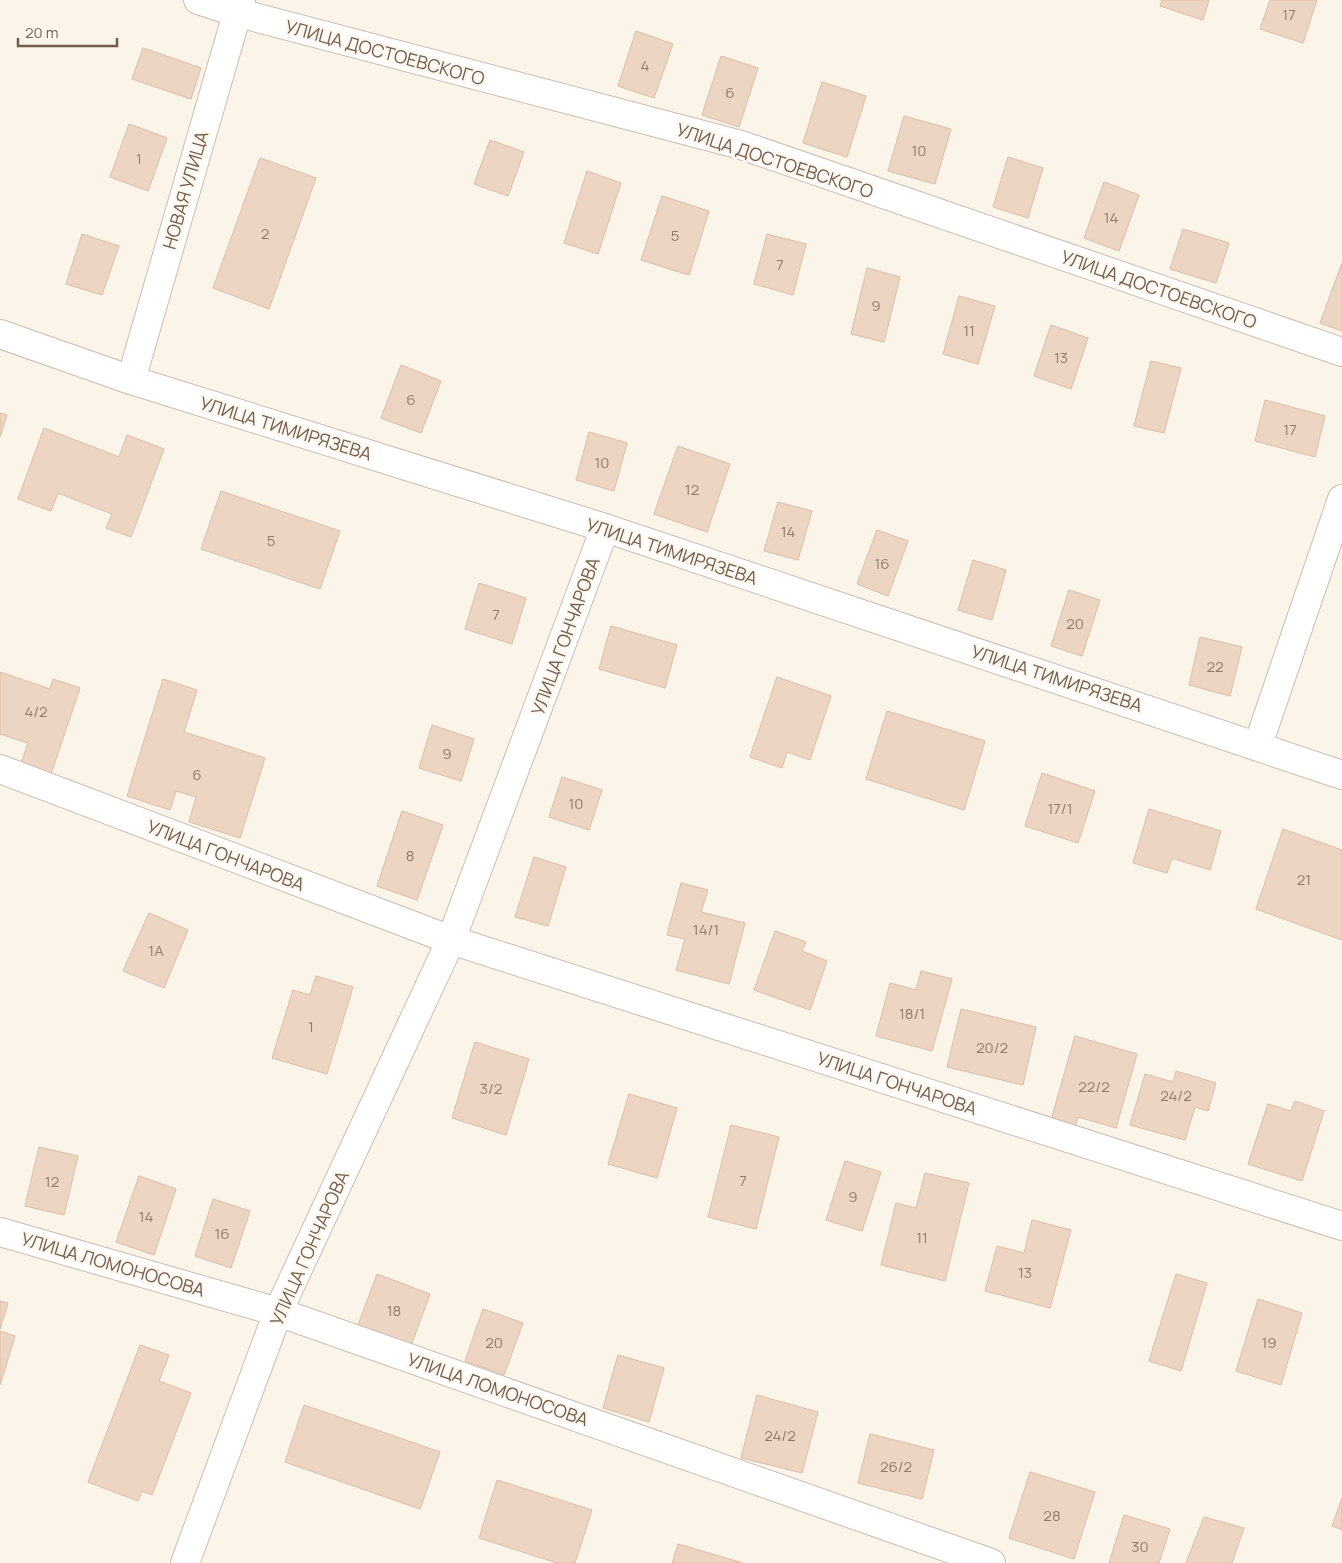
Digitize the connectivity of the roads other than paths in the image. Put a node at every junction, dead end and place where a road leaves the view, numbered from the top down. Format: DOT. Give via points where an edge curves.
graph roads {
  1 [pos="198,0"];
  2 [pos="238,6"];
  3 [pos="0,334"];
  4 [pos="1342,352"];
  5 [pos="131,380"];
  6 [pos="1342,499"];
  7 [pos="605,528"];
  8 [pos="1258,745"];
  9 [pos="0,769"];
  10 [pos="1342,775"];
  11 [pos="451,940"];
  12 [pos="1342,1226"];
  13 [pos="0,1232"];
  14 [pos="278,1312"];
  15 [pos="185,1563"];
  16 [pos="990,1563"];
  1 -- 2 [label="street, УЛИЦА ДОСТОЕВСКОГО"];
  2 -- 4 [label="street, УЛИЦА ДОСТОЕВСКОГО" via="741,145"];
  2 -- 5 [label="street, НОВАЯ УЛИЦА"];
  3 -- 5 [label="street, УЛИЦА ТИМИРЯЗЕВА"];
  5 -- 7 [label="street, УЛИЦА ТИМИРЯЗЕВА"];
  6 -- 8 [label="street"];
  7 -- 8 [label="street, УЛИЦА ТИМИРЯЗЕВА"];
  7 -- 11 [label="street, УЛИЦА ГОНЧАРОВА"];
  8 -- 10 [label="street, УЛИЦА ТИМИРЯЗЕВА"];
  9 -- 11 [label="street, УЛИЦА ГОНЧАРОВА"];
  11 -- 12 [label="street, УЛИЦА ГОНЧАРОВА"];
  11 -- 14 [label="street, УЛИЦА ГОНЧАРОВА"];
  13 -- 14 [label="street, УЛИЦА ЛОМОНОСОВА"];
  14 -- 15 [label="street, УЛИЦА ГОНЧАРОВА"];
  14 -- 16 [label="street, УЛИЦА ЛОМОНОСОВА"];
}
